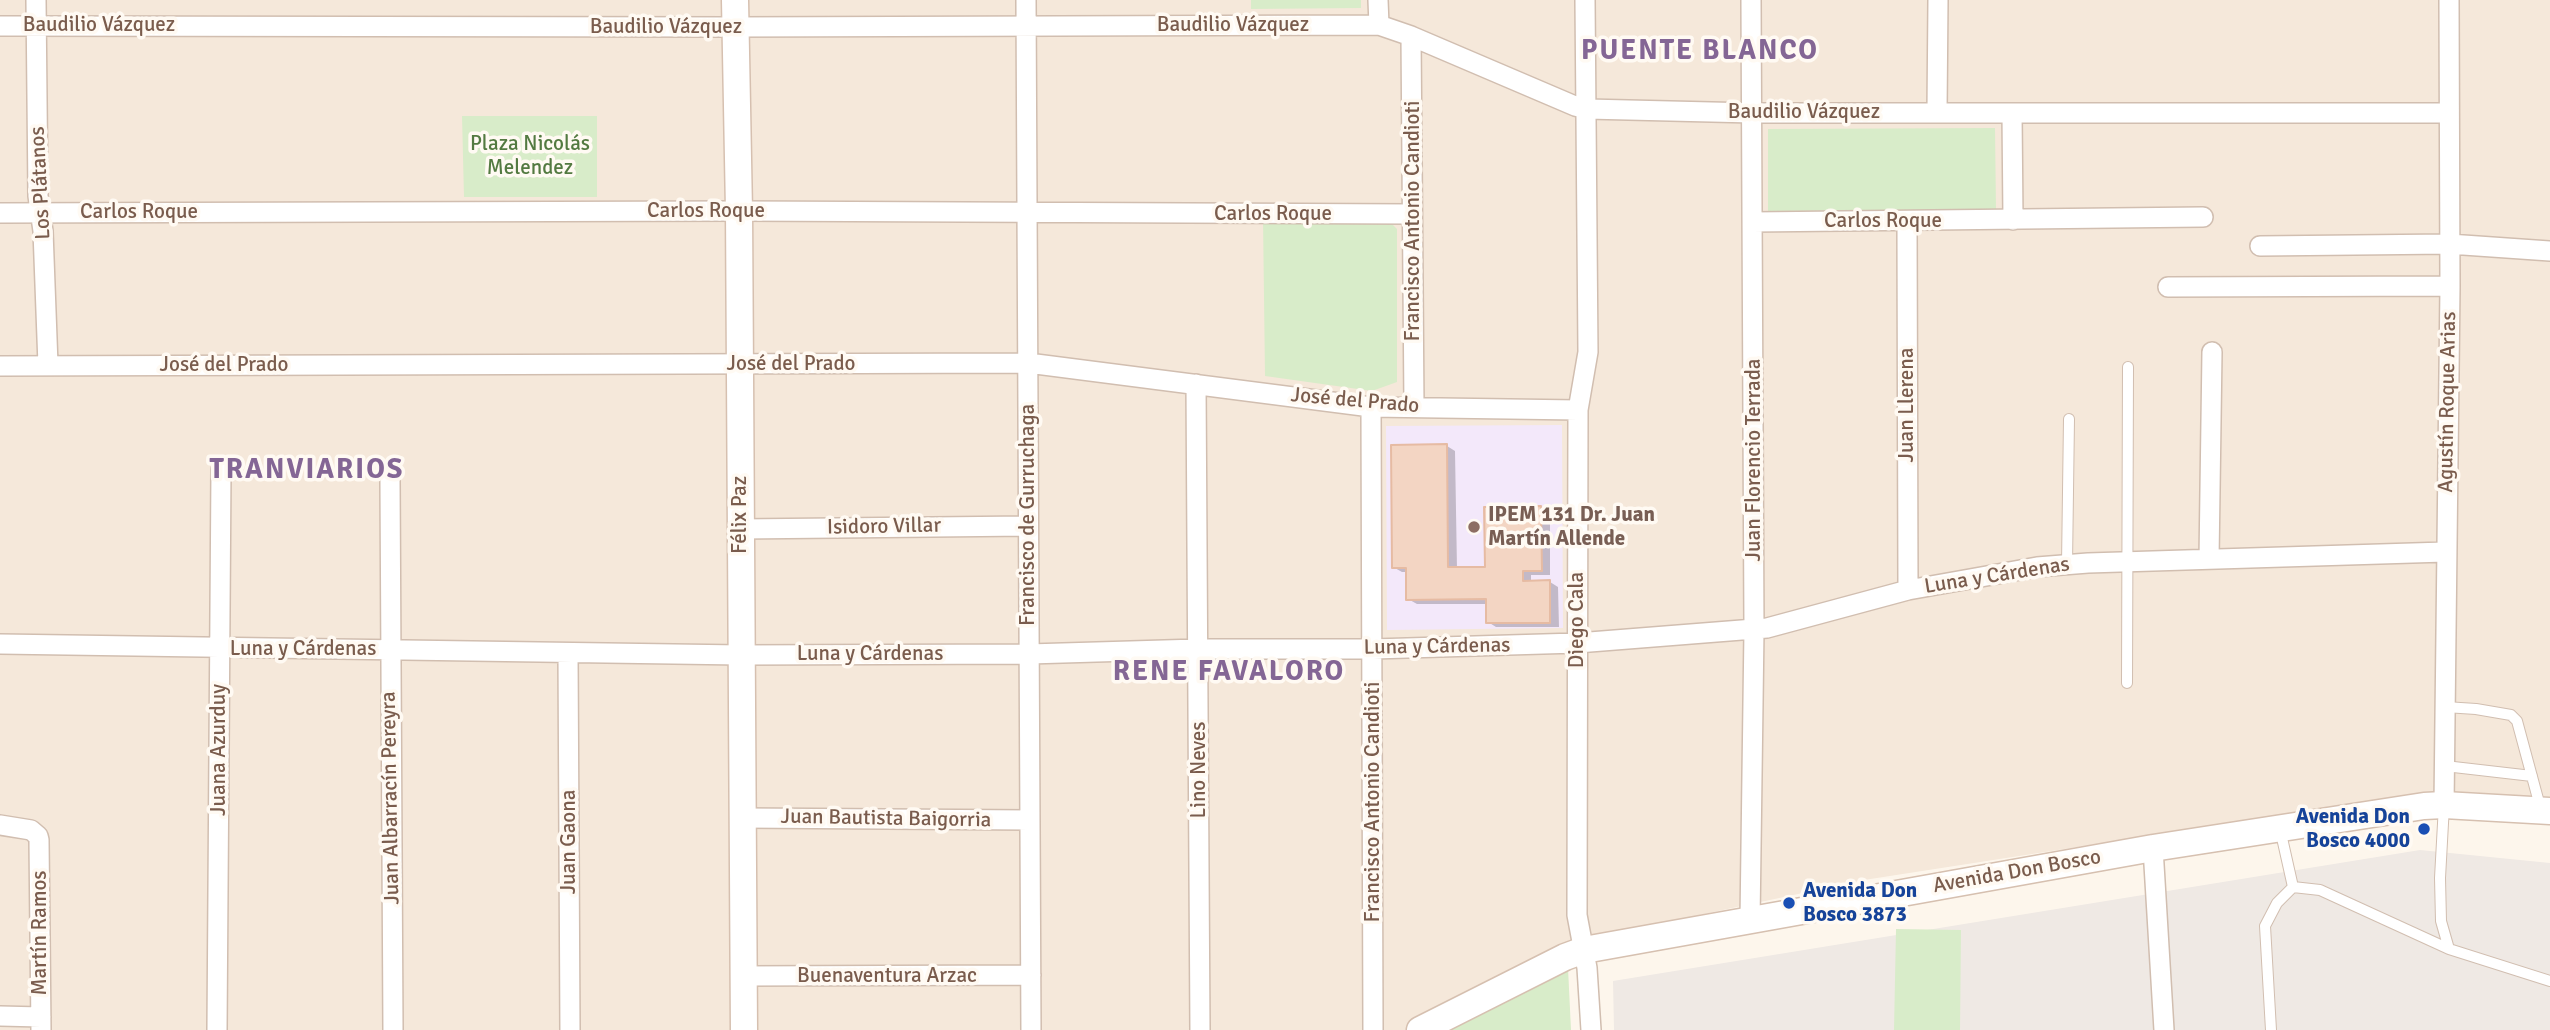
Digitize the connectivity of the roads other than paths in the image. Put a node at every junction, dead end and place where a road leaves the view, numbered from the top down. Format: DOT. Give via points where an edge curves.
graph roads {
  1 [pos="36,0"];
  2 [pos="735,0"];
  3 [pos="1026,0"];
  4 [pos="1378,0"];
  5 [pos="1585,0"];
  6 [pos="1751,0"];
  7 [pos="1938,0"];
  8 [pos="2449,0"];
  9 [pos="36,24"];
  10 [pos="1025,24"];
  11 [pos="1379,25"];
  12 [pos="0,26"];
  13 [pos="735,27"];
  14 [pos="1411,36"];
  15 [pos="1587,109"];
  16 [pos="1937,112"];
  17 [pos="1753,113"];
  18 [pos="2012,113"];
  19 [pos="2449,113"];
  20 [pos="739,211"];
  21 [pos="41,212"];
  22 [pos="0,213"];
  23 [pos="1027,214"];
  24 [pos="1412,214"];
  25 [pos="2203,217"];
  26 [pos="2013,220"];
  27 [pos="1907,221"];
  28 [pos="1753,222"];
  29 [pos="2449,244"];
  30 [pos="2260,246"];
  31 [pos="2550,251"];
  32 [pos="2450,286"];
  33 [pos="2168,287"];
  34 [pos="2212,352"];
  35 [pos="1028,363"];
  36 [pos="48,365"];
  37 [pos="739,365"];
  38 [pos="0,366"];
  39 [pos="2128,367"];
  40 [pos="1196,384"];
  41 [pos="1371,407"];
  42 [pos="1414,407"];
  43 [pos="1578,410"];
  44 [pos="2069,419"];
  45 [pos="221,470"];
  46 [pos="390,481"];
  47 [pos="1028,526"];
  48 [pos="740,529"];
  49 [pos="2445,552"];
  50 [pos="2209,559"];
  51 [pos="2127,562"];
  52 [pos="2067,564"];
  53 [pos="1908,590"];
  54 [pos="1754,630"];
  55 [pos="1577,643"];
  56 [pos="0,644"];
  57 [pos="219,649"];
  58 [pos="1198,649"];
  59 [pos="1373,649"];
  60 [pos="390,650"];
  61 [pos="568,653"];
  62 [pos="1029,654"];
  63 [pos="741,655"];
  64 [pos="2127,683"];
  65 [pos="2445,707"];
  66 [pos="2445,766"];
  67 [pos="2532,776"];
  68 [pos="2444,805"];
  69 [pos="2545,811"];
  70 [pos="742,818"];
  71 [pos="1030,820"];
  72 [pos="0,825"];
  73 [pos="2280,828"];
  74 [pos="2153,848"];
  75 [pos="2293,887"];
  76 [pos="1750,920"];
  77 [pos="2449,949"];
  78 [pos="1584,950"];
  79 [pos="1031,975"];
  80 [pos="744,976"];
  81 [pos="2550,981"];
  82 [pos="0,1016"];
  83 [pos="41,1023"];
  84 [pos="218,1030"];
  85 [pos="393,1030"];
  86 [pos="570,1030"];
  87 [pos="744,1030"];
  88 [pos="1031,1030"];
  89 [pos="1200,1030"];
  90 [pos="1373,1030"];
  91 [pos="1420,1030"];
  92 [pos="1591,1030"];
  93 [pos="2164,1030"];
  94 [pos="2271,1030"];
  1 -- 9 [label="street, Los Plátanos"];
  2 -- 13 [label="main road, Félix Paz"];
  3 -- 10 [label="street, Francisco de Gurruchaga"];
  4 -- 11 [label="street"];
  5 -- 15 [label="street, Diego Cala"];
  6 -- 17 [label="street, Juan Florencio Terrada"];
  7 -- 16 [label="street"];
  8 -- 19 [label="street, Agustín Roque Arias"];
  9 -- 12 [label="street, Baudilio Vázquez"];
  9 -- 13 [label="street, Baudilio Vázquez"];
  9 -- 21 [label="street, Los Plátanos"];
  10 -- 11 [label="street, Baudilio Vázquez"];
  10 -- 13 [label="street, Baudilio Vázquez"];
  10 -- 23 [label="street, Francisco de Gurruchaga"];
  11 -- 14 [label="street, Baudilio Vázquez"];
  13 -- 20 [label="main road, Félix Paz"];
  14 -- 15 [label="street, Baudilio Vázquez"];
  14 -- 24 [label="street, Francisco Antonio Candioti"];
  15 -- 17 [label="street, Baudilio Vázquez"];
  15 -- 43 [label="street, Diego Cala" via="1588,352"];
  16 -- 17 [label="street, Baudilio Vázquez"];
  16 -- 18 [label="street, Baudilio Vázquez"];
  17 -- 28 [label="street, Juan Florencio Terrada"];
  18 -- 19 [label="street, Baudilio Vázquez"];
  18 -- 26 [label="street"];
  19 -- 29 [label="street, Agustín Roque Arias"];
  20 -- 21 [label="street, Carlos Roque"];
  20 -- 23 [label="street, Carlos Roque"];
  20 -- 37 [label="main road, Félix Paz"];
  21 -- 22 [label="street, Carlos Roque"];
  21 -- 36 [label="street, Los Plátanos"];
  23 -- 24 [label="street, Carlos Roque"];
  23 -- 35 [label="street, Francisco de Gurruchaga"];
  24 -- 42 [label="street, Francisco Antonio Candioti"];
  25 -- 26 [label="street, Carlos Roque"];
  26 -- 27 [label="street, Carlos Roque"];
  27 -- 28 [label="street, Carlos Roque"];
  27 -- 53 [label="street, Juan Llerena"];
  28 -- 54 [label="street, Juan Florencio Terrada"];
  29 -- 30 [label="street"];
  29 -- 31 [label="street"];
  29 -- 32 [label="street, Agustín Roque Arias"];
  32 -- 33 [label="street"];
  32 -- 49 [label="street, Agustín Roque Arias"];
  34 -- 50 [label="street"];
  35 -- 37 [label="street, José del Prado"];
  35 -- 40 [label="street, José del Prado"];
  35 -- 47 [label="street, Francisco de Gurruchaga"];
  36 -- 37 [label="street, José del Prado"];
  36 -- 38 [label="street, José del Prado"];
  37 -- 48 [label="main road, Félix Paz"];
  39 -- 51 [label="lane"];
  40 -- 41 [label="street, José del Prado"];
  40 -- 58 [label="street, Lino Neves"];
  41 -- 42 [label="street, José del Prado"];
  41 -- 59 [label="street, Francisco Antonio Candioti"];
  42 -- 43 [label="street, José del Prado"];
  43 -- 55 [label="street, Diego Cala"];
  44 -- 52 [label="lane"];
  45 -- 57 [label="street, Juana Azurduy"];
  46 -- 60 [label="street, Juan Albarracín Pereyra"];
  47 -- 48 [label="street, Isidoro Villar"];
  47 -- 62 [label="street, Francisco de Gurruchaga"];
  48 -- 63 [label="main road, Félix Paz"];
  49 -- 50 [label="street, Luna y Cárdenas"];
  49 -- 65 [label="street, Agustín Roque Arias"];
  50 -- 51 [label="street, Luna y Cárdenas"];
  51 -- 52 [label="street, Luna y Cárdenas"];
  51 -- 64 [label="lane"];
  52 -- 53 [label="street, Luna y Cárdenas"];
  53 -- 54 [label="street, Luna y Cárdenas"];
  54 -- 55 [label="street, Luna y Cárdenas"];
  54 -- 76 [label="street, Juan Florencio Terrada"];
  55 -- 59 [label="street, Luna y Cárdenas"];
  55 -- 78 [label="street, Diego Cala" via="1577,915"];
  56 -- 57 [label="street, Luna y Cárdenas"];
  57 -- 60 [label="street, Luna y Cárdenas"];
  57 -- 84 [label="street, Juana Azurduy"];
  58 -- 59 [label="street, Luna y Cárdenas"];
  58 -- 62 [label="street, Luna y Cárdenas"];
  58 -- 89 [label="street, Lino Neves"];
  59 -- 90 [label="street, Francisco Antonio Candioti"];
  60 -- 61 [label="street, Luna y Cárdenas"];
  60 -- 85 [label="street, Juan Albarracín Pereyra"];
  61 -- 63 [label="street, Luna y Cárdenas"];
  61 -- 86 [label="street, Juan Gaona"];
  62 -- 63 [label="street, Luna y Cárdenas"];
  62 -- 71 [label="street, Francisco de Gurruchaga"];
  63 -- 70 [label="main road, Félix Paz"];
  65 -- 66 [label="street, Agustín Roque Arias"];
  65 -- 67 [label="lane" via="2511,715 2517,721"];
  66 -- 67 [label="lane"];
  66 -- 68 [label="street, Agustín Roque Arias"];
  67 -- 69 [label="lane"];
  68 -- 69 [label="main road, Avenida Don Bosco"];
  68 -- 73 [label="main road, Avenida Don Bosco"];
  68 -- 77 [label="lane" via="2441,921"];
  70 -- 71 [label="street, Juan Bautista Baigorria"];
  70 -- 80 [label="main road, Félix Paz"];
  71 -- 79 [label="street, Francisco de Gurruchaga"];
  72 -- 83 [label="street, Martín Ramos" via="30,830 38,836"];
  73 -- 74 [label="main road, Avenida Don Bosco"];
  73 -- 75 [label="lane"];
  74 -- 76 [label="main road, Avenida Don Bosco"];
  74 -- 93 [label="street"];
  75 -- 77 [label="lane" via="2320,890"];
  75 -- 94 [label="lane" via="2277,903 2265,926"];
  76 -- 78 [label="main road, Avenida Don Bosco"];
  77 -- 81 [label="lane"];
  78 -- 91 [label="main road, Avenida Don Bosco"];
  78 -- 92 [label="street, Diego Cala"];
  79 -- 80 [label="street, Buenaventura Arzac"];
  79 -- 88 [label="street, Francisco de Gurruchaga"];
  80 -- 87 [label="main road, Félix Paz"];
  82 -- 83 [label="street"];
}
